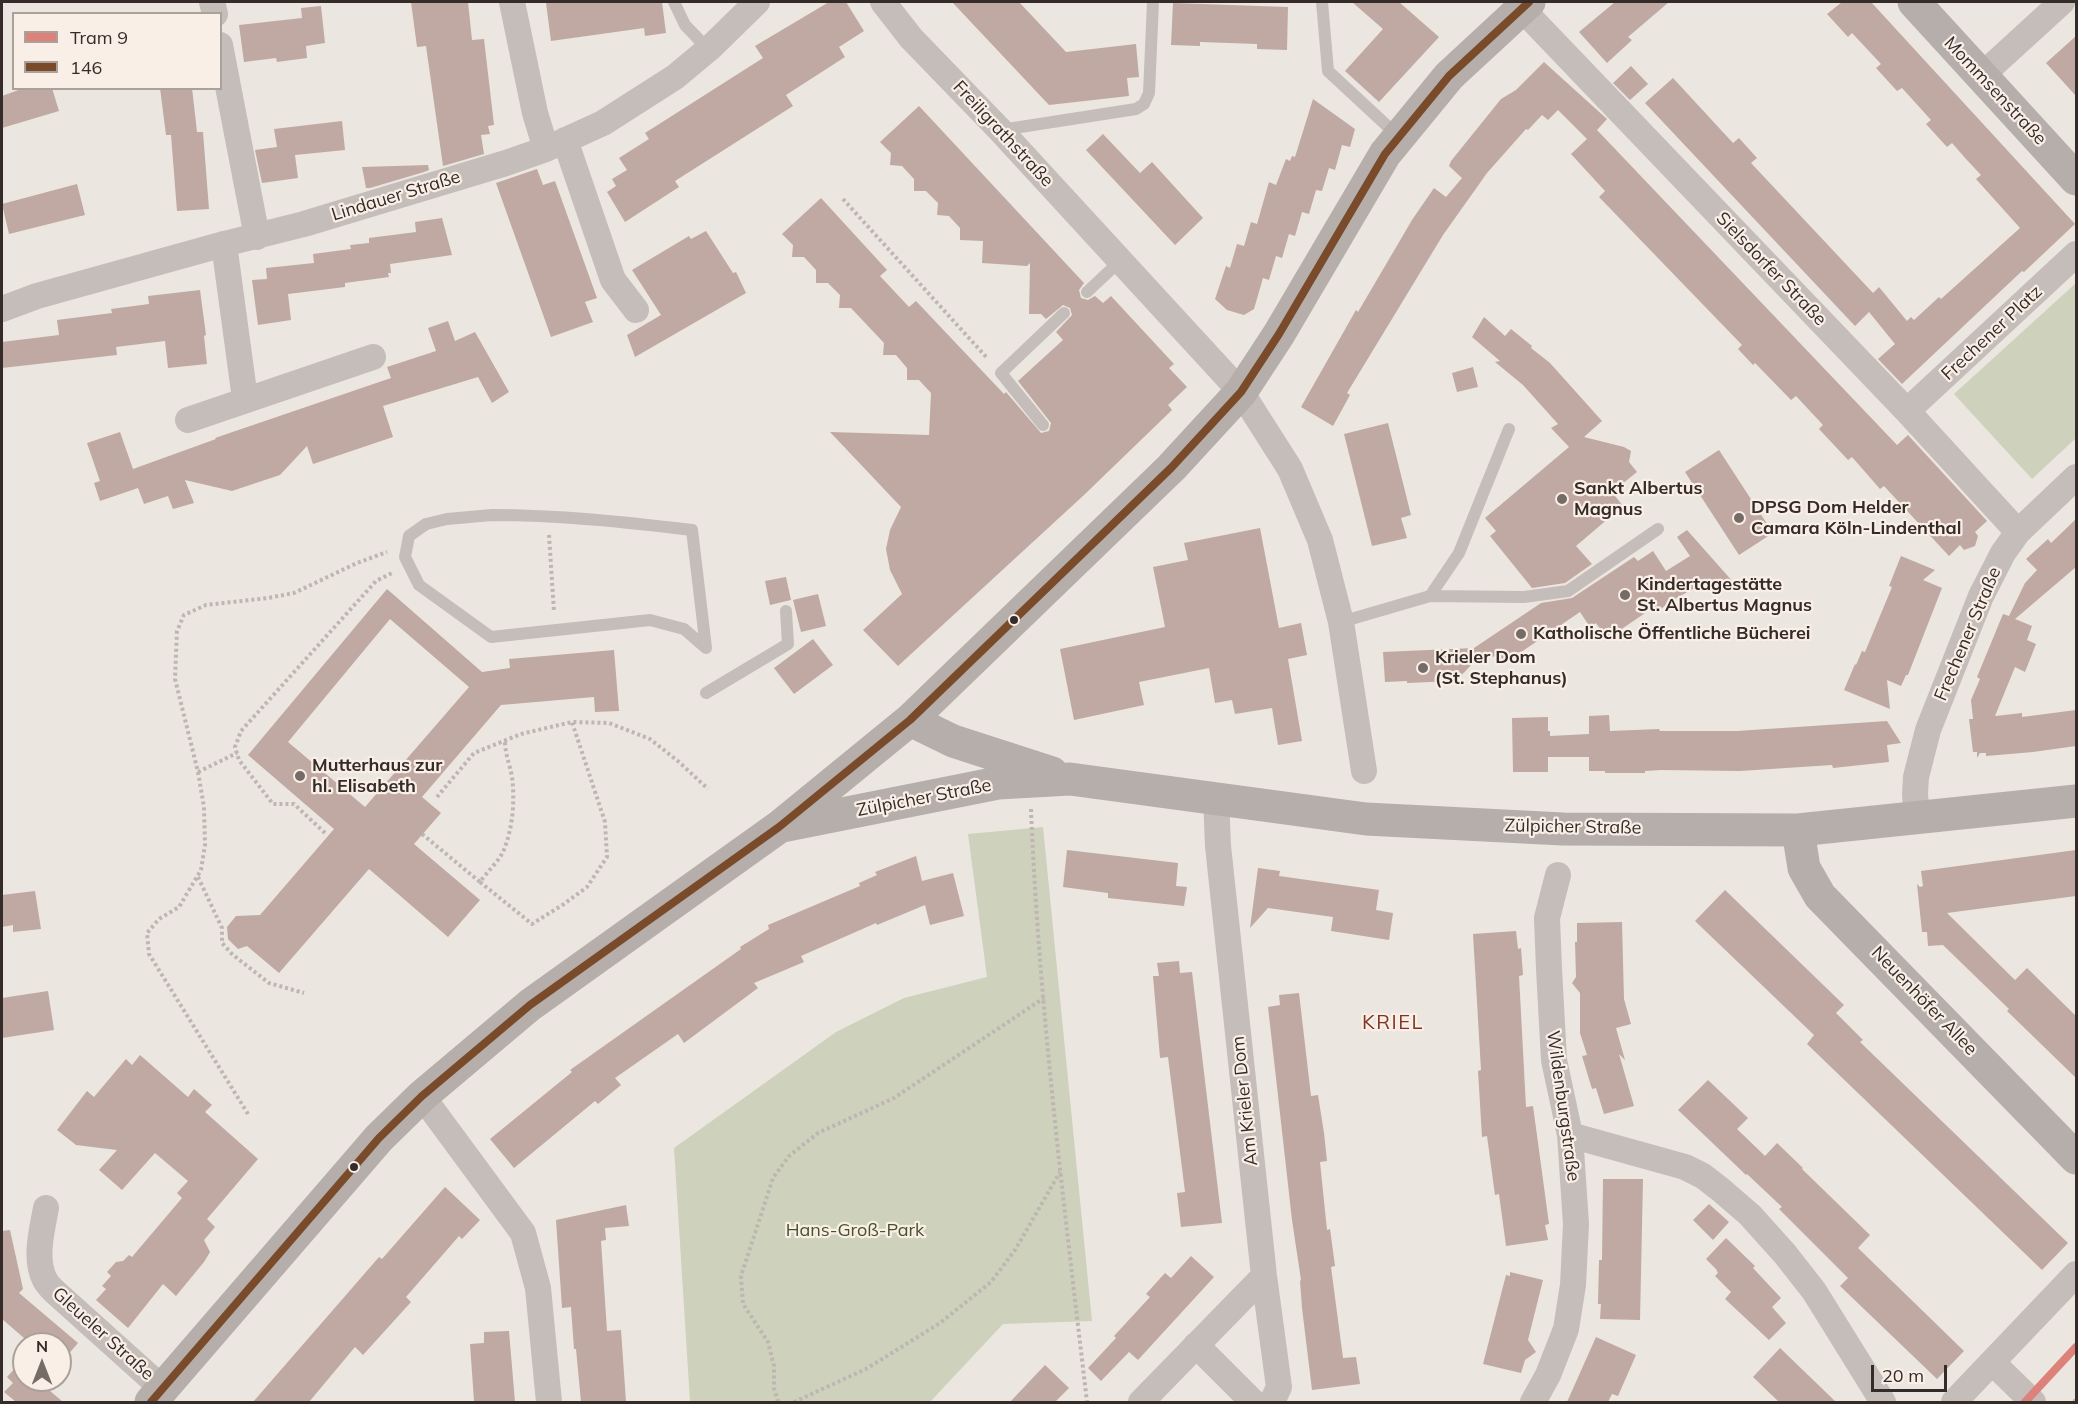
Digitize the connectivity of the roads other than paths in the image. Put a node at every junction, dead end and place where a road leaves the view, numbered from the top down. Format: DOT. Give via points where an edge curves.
graph roads {
  1 [pos="512,2"];
  2 [pos="674,2"];
  3 [pos="757,2"];
  4 [pos="884,2"];
  5 [pos="1152,2"];
  6 [pos="1322,2"];
  7 [pos="1914,2"];
  8 [pos="2062,2"];
  9 [pos="1525,5"];
  10 [pos="708,49"];
  11 [pos="222,55"];
  12 [pos="1981,76"];
  13 [pos="1000,130"];
  14 [pos="1399,137"];
  15 [pos="556,144"];
  16 [pos="2076,179"];
  17 [pos="257,237"];
  18 [pos="224,244"];
  19 [pos="2076,254"];
  20 [pos="1120,261"];
  21 [pos="1087,292"];
  22 [pos="2,309"];
  23 [pos="636,310"];
  24 [pos="1064,313"];
  25 [pos="373,357"];
  26 [pos="1240,392"];
  27 [pos="245,399"];
  28 [pos="1906,411"];
  29 [pos="188,420"];
  30 [pos="1043,425"];
  31 [pos="1509,429"];
  32 [pos="2076,477"];
  33 [pos="1658,529"];
  34 [pos="2018,532"];
  35 [pos="409,564"];
  36 [pos="1430,596"];
  37 [pos="786,611"];
  38 [pos="1341,622"];
  39 [pos="706,693"];
  40 [pos="910,720"];
  41 [pos="1364,771"];
  42 [pos="1070,779"];
  43 [pos="1216,798"];
  44 [pos="2076,801"];
  45 [pos="1917,819"];
  46 [pos="779,827"];
  47 [pos="1798,830"];
  48 [pos="1558,874"];
  49 [pos="422,1096"];
  50 [pos="1570,1135"];
  51 [pos="2076,1158"];
  52 [pos="46,1208"];
  53 [pos="2076,1274"];
  54 [pos="1264,1276"];
  55 [pos="1196,1345"];
  56 [pos="1993,1363"];
  57 [pos="157,1396"];
  58 [pos="549,1402"];
  59 [pos="1141,1402"];
  60 [pos="1253,1402"];
  61 [pos="1272,1402"];
  62 [pos="1533,1402"];
  63 [pos="1883,1402"];
  64 [pos="1954,1402"];
  65 [pos="2033,1402"];
  1 -- 15 [label="street" via="535,113"];
  2 -- 10 [label="lane" via="685,25"];
  3 -- 10 [label="street, Lindauer Straße"];
  4 -- 13 [label="street, Freiligrathstraße" via="911,38"];
  5 -- 13 [label="lane" via="1149,93 1144,104 1136,109"];
  6 -- 14 [label="lane" via="1328,71"];
  7 -- 12 [label="street, Mommsenstraße"];
  8 -- 12 [label="street"];
  9 -- 14 [label="street, Gleueler Straße" via="1449,76"];
  9 -- 28 [label="street, Sielsdorfer Straße"];
  10 -- 15 [label="street, Lindauer Straße" via="647,96 603,123"];
  11 -- 17 [label="street"];
  12 -- 16 [label="street, Mommsenstraße"];
  13 -- 20 [label="street, Freiligrathstraße"];
  14 -- 26 [label="street, Gleueler Straße"];
  15 -- 17 [label="street, Lindauer Straße" via="483,170"];
  15 -- 23 [label="street" via="613,280"];
  17 -- 18 [label="street, Lindauer Straße"];
  18 -- 22 [label="street, Lindauer Straße"];
  18 -- 27 [label="street"];
  19 -- 28 [label="street, Frechener Platz"];
  20 -- 21 [label="lane"];
  20 -- 26 [label="street, Freiligrathstraße"];
  24 -- 30 [label="lane" via="1001,373"];
  25 -- 27 [label="street"];
  26 -- 38 [label="street, Freiligrathstraße" via="1290,469 1320,540"];
  26 -- 40 [label="street, Gleueler Straße" via="1171,468"];
  27 -- 29 [label="street"];
  28 -- 34 [label="street, Sielsdorfer Straße"];
  31 -- 36 [label="lane" via="1459,553"];
  32 -- 34 [label="street, Frechener Straße"];
  33 -- 36 [label="lane" via="1568,591 1524,597"];
  34 -- 45 [label="street, Frechener Straße" via="1982,596 1928,730 1916,777"];
  35 -- 35 [label="lane" via="405,557 409,536 436,521 547,515 692,530 706,648 684,629 650,620 491,637 419,585"];
  36 -- 38 [label="lane"];
  37 -- 39 [label="lane" via="788,644"];
  38 -- 41 [label="street, Freiligrathstraße"];
  40 -- 42 [label="street, Zülpicher Straße" via="953,741"];
  40 -- 46 [label="street, Gleueler Straße"];
  42 -- 43 [label="street, Zülpicher Straße"];
  42 -- 46 [label="street, Zülpicher Straße" via="998,783"];
  43 -- 47 [label="street, Zülpicher Straße" via="1366,819 1563,829"];
  43 -- 54 [label="street, Am Krieler Dom"];
  44 -- 45 [label="street, Zülpicher Straße"];
  45 -- 47 [label="street, Zülpicher Straße"];
  46 -- 49 [label="street, Gleueler Straße" via="530,1005"];
  47 -- 51 [label="street, Neuenhöfer Allee" via="1804,868 1820,896"];
  48 -- 50 [label="street, Wildenburgstraße" via="1547,918 1549,969 1554,1060"];
  49 -- 57 [label="street, Gleueler Straße" via="379,1138"];
  49 -- 58 [label="street" via="523,1233 538,1288"];
  50 -- 62 [label="street, Wildenburgstraße" via="1576,1224 1573,1285 1566,1329"];
  50 -- 63 [label="street" via="1685,1167 1736,1203 1814,1291"];
  52 -- 57 [label="street, Gleueler Straße" via="40,1262 45,1280"];
  53 -- 56 [label="street"];
  54 -- 55 [label="street"];
  54 -- 61 [label="street, Am Krieler Dom" via="1279,1387"];
  55 -- 59 [label="street"];
  55 -- 60 [label="street"];
  56 -- 64 [label="street"];
  56 -- 65 [label="street"];
}
